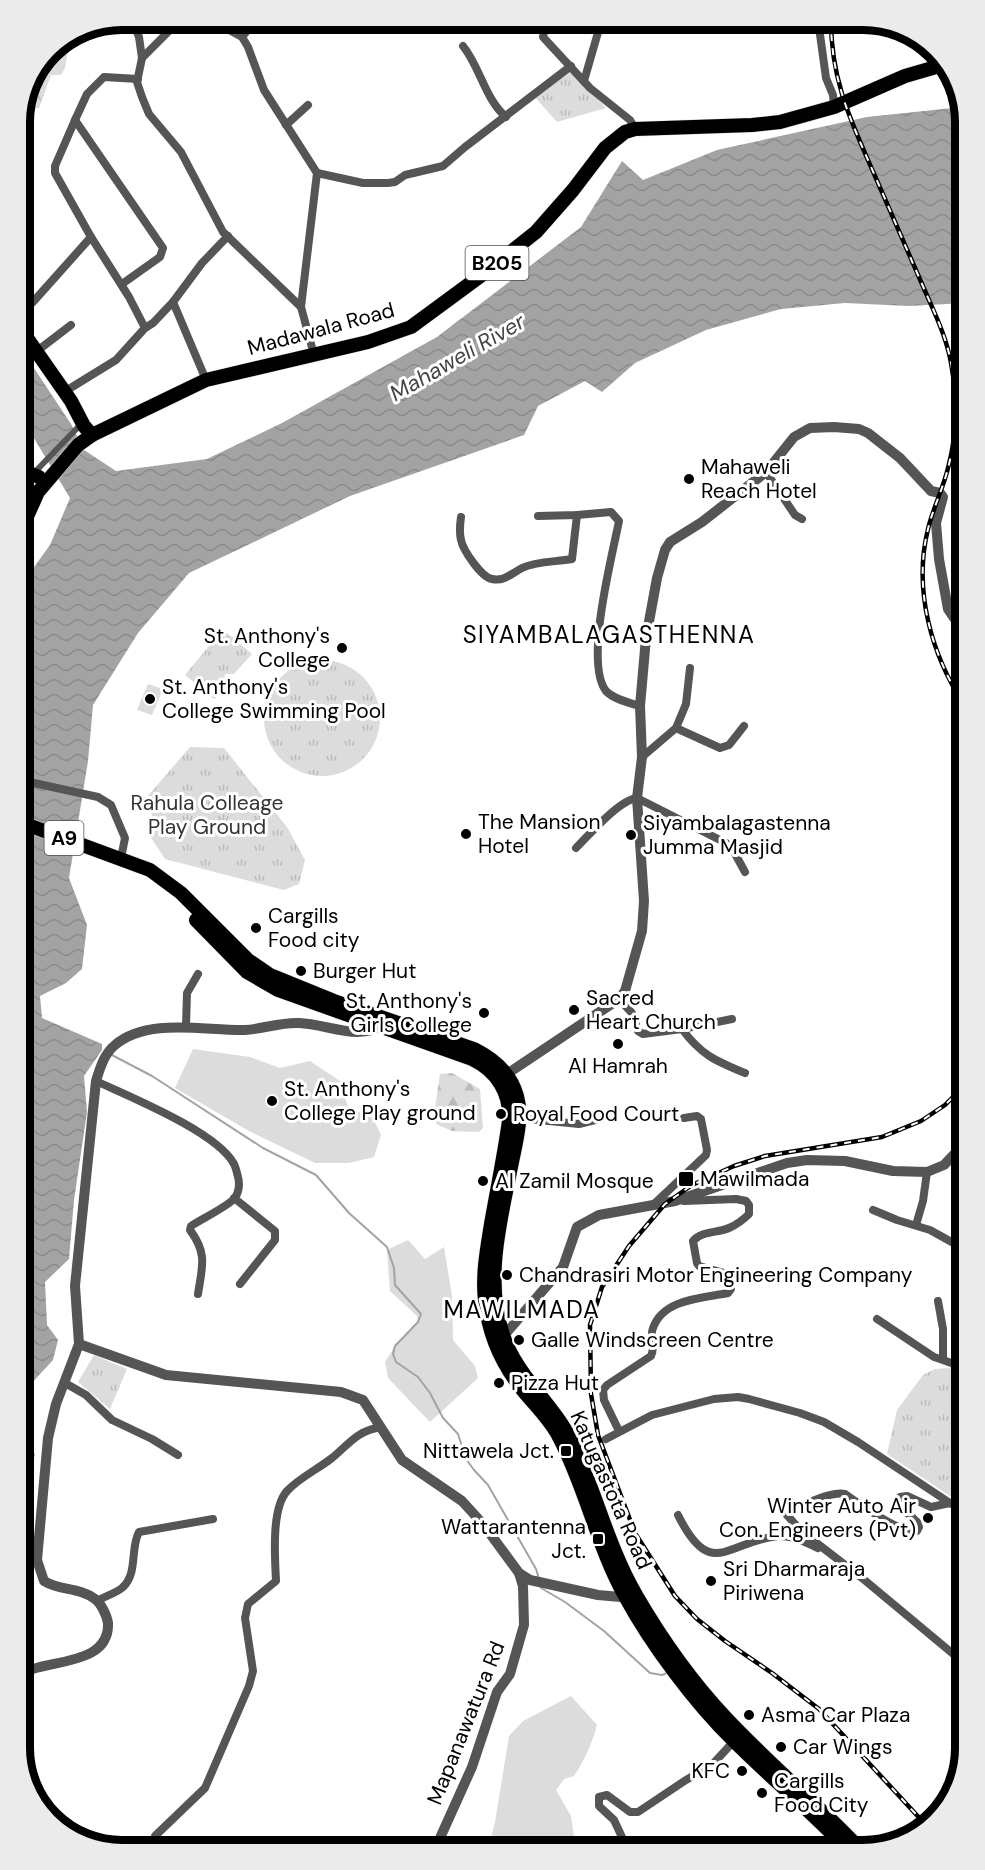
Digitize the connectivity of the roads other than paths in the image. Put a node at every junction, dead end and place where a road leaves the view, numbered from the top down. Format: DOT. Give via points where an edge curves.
graph roads {
  1 [pos="136,30"];
  2 [pos="170,30"];
  3 [pos="229,30"];
  4 [pos="248,30"];
  5 [pos="546,30"];
  6 [pos="599,30"];
  7 [pos="819,30"];
  8 [pos="242,37"];
  9 [pos="463,46"];
  10 [pos="142,58"];
  11 [pos="571,66"];
  12 [pos="936,67"];
  13 [pos="138,79"];
  14 [pos="584,81"];
  15 [pos="308,105"];
  16 [pos="834,107"];
  17 [pos="506,117"];
  18 [pos="75,120"];
  19 [pos="286,125"];
  20 [pos="635,129"];
  21 [pos="317,173"];
  22 [pos="228,236"];
  23 [pos="92,237"];
  24 [pos="122,284"];
  25 [pos="173,302"];
  26 [pos="30,305"];
  27 [pos="301,307"];
  28 [pos="71,325"];
  29 [pos="145,328"];
  30 [pos="30,342"];
  31 [pos="37,351"];
  32 [pos="314,355"];
  33 [pos="206,380"];
  34 [pos="64,392"];
  35 [pos="86,429"];
  36 [pos="39,471"];
  37 [pos="766,472"];
  38 [pos="30,490"];
  39 [pos="32,492"];
  40 [pos="30,495"];
  41 [pos="30,498"];
  42 [pos="578,515"];
  43 [pos="538,516"];
  44 [pos="461,517"];
  45 [pos="802,519"];
  46 [pos="955,619"];
  47 [pos="690,668"];
  48 [pos="640,706"];
  49 [pos="744,726"];
  50 [pos="676,728"];
  51 [pos="642,757"];
  52 [pos="30,782"];
  53 [pos="637,798"];
  54 [pos="30,826"];
  55 [pos="30,835"];
  56 [pos="576,848"];
  57 [pos="113,858"];
  58 [pos="745,872"];
  59 [pos="198,974"];
  60 [pos="619,999"];
  61 [pos="732,1019"];
  62 [pos="384,1023"];
  63 [pos="186,1026"];
  64 [pos="682,1029"];
  65 [pos="745,1073"];
  66 [pos="502,1078"];
  67 [pos="96,1081"];
  68 [pos="519,1118"];
  69 [pos="684,1118"];
  70 [pos="596,1120"];
  71 [pos="955,1154"];
  72 [pos="927,1172"];
  73 [pos="234,1198"];
  74 [pos="675,1201"];
  75 [pos="652,1206"];
  76 [pos="873,1210"];
  77 [pos="916,1225"];
  78 [pos="955,1244"];
  79 [pos="240,1284"];
  80 [pos="198,1294"];
  81 [pos="938,1301"];
  82 [pos="877,1319"];
  83 [pos="499,1340"];
  84 [pos="79,1344"];
  85 [pos="943,1360"];
  86 [pos="955,1364"];
  87 [pos="65,1383"];
  88 [pos="381,1426"];
  89 [pos="619,1431"];
  90 [pos="606,1439"];
  91 [pos="178,1455"];
  92 [pos="950,1503"];
  93 [pos="955,1506"];
  94 [pos="678,1515"];
  95 [pos="213,1519"];
  96 [pos="836,1558"];
  97 [pos="519,1573"];
  98 [pos="631,1598"];
  99 [pos="97,1601"];
  100 [pos="955,1656"];
  101 [pos="30,1671"];
  102 [pos="734,1741"];
  103 [pos="153,1840"];
  104 [pos="440,1840"];
  105 [pos="623,1840"];
  106 [pos="837,1840"];
  107 [pos="851,1840"];
  1 -- 10 [label="street"];
  2 -- 10 [label="street"];
  3 -- 8 [label="street"];
  4 -- 8 [label="street"];
  5 -- 11 [label="street" via="543,37"];
  6 -- 14 [label="street"];
  7 -- 16 [label="street"];
  8 -- 19 [label="street" via="264,90"];
  9 -- 17 [label="street"];
  10 -- 13 [label="street"];
  11 -- 14 [label="street"];
  11 -- 17 [label="street"];
  12 -- 16 [label="main road, Madawala Road / B205" via="904,76"];
  13 -- 18 [label="street" via="104,77 87,94"];
  13 -- 22 [label="street" via="149,114 181,152"];
  14 -- 20 [label="street" via="630,120"];
  15 -- 19 [label="street"];
  16 -- 20 [label="main road, Madawala Road / B205" via="780,122"];
  17 -- 21 [label="street" via="443,166 405,175 395,182 363,183"];
  18 -- 23 [label="street" via="55,173"];
  18 -- 24 [label="street" via="164,248 160,257"];
  19 -- 21 [label="street"];
  20 -- 32 [label="main road, Madawala Road / B205" via="605,148 536,232 411,327"];
  21 -- 27 [label="street"];
  22 -- 25 [label="street"];
  22 -- 27 [label="street"];
  23 -- 24 [label="street"];
  23 -- 26 [label="street"];
  24 -- 29 [label="street"];
  25 -- 29 [label="street"];
  25 -- 33 [label="street"];
  27 -- 32 [label="street"];
  28 -- 31 [label="street"];
  29 -- 34 [label="street" via="116,360"];
  30 -- 31 [label="main road"];
  31 -- 34 [label="main road"];
  32 -- 33 [label="main road, Madawala Road / B205"];
  33 -- 35 [label="main road, Madawala Road / B205"];
  34 -- 35 [label="main road"];
  35 -- 36 [label="main road, Madawala Road"];
  36 -- 39 [label="main road, Madawala Road"];
  37 -- 45 [label="street" via="795,515"];
  37 -- 46 [label="street" via="795,436 810,428 859,429 868,433 943,497 936,523 939,559 948,609"];
  37 -- 48 [label="street" via="670,542 665,550 646,638"];
  38 -- 39 [label="main road"];
  39 -- 40 [label="main road, Madawala Road"];
  39 -- 41 [label="main road, Madawala Road"];
  42 -- 43 [label="street"];
  42 -- 44 [label="street" via="572,559 520,568 507,578 492,579 482,574 462,545"];
  42 -- 48 [label="street" via="611,513 619,521 597,650 600,682 608,694"];
  47 -- 50 [label="street" via="686,704"];
  48 -- 51 [label="street"];
  49 -- 50 [label="street" via="729,745 720,748"];
  50 -- 51 [label="street"];
  51 -- 53 [label="street"];
  52 -- 57 [label="street" via="98,797 111,805 125,838"];
  53 -- 56 [label="street" via="617,809"];
  53 -- 58 [label="street" via="726,843"];
  53 -- 60 [label="street" via="644,901 642,931 626,991"];
  54 -- 57 [label="main road, A9"];
  55 -- 57 [label="main road, A9"];
  57 -- 62 [label="main road, Katugastota Road / A9" via="159,886 257,979 278,990"];
  59 -- 63 [label="street" via="187,993"];
  60 -- 64 [label="street" via="643,1034"];
  60 -- 66 [label="street"];
  61 -- 64 [label="street"];
  62 -- 63 [label="street" via="362,1033 299,1023 246,1030"];
  62 -- 66 [label="main road, Katugastota Road / A9" via="472,1059"];
  63 -- 67 [label="street" via="129,1036 103,1060"];
  64 -- 65 [label="street" via="711,1058"];
  66 -- 68 [label="main road, Katugastota Road / A9" via="517,1096"];
  66 -- 83 [label="main road, Katugastota Road / A9" via="510,1117 484,1284 486,1313"];
  67 -- 73 [label="street" via="176,1119 225,1153 239,1181"];
  67 -- 84 [label="street" via="75,1286"];
  68 -- 70 [label="street" via="579,1124"];
  68 -- 83 [label="main road, Katugastota Road / A9" via="493,1275"];
  69 -- 75 [label="street" via="700,1119 706,1155"];
  71 -- 72 [label="street" via="944,1165"];
  72 -- 74 [label="street" via="893,1172 845,1161 807,1160 787,1163"];
  72 -- 77 [label="street"];
  73 -- 79 [label="street" via="275,1231 275,1240"];
  73 -- 80 [label="street" via="191,1226 203,1254"];
  74 -- 75 [label="street"];
  74 -- 89 [label="street" via="736,1198 749,1205 749,1214 729,1228 697,1236 693,1241 699,1266 728,1274 731,1289 662,1311 652,1329 651,1356 603,1389"];
  75 -- 83 [label="street" via="599,1215 577,1227 564,1267"];
  76 -- 77 [label="street"];
  77 -- 78 [label="street"];
  81 -- 85 [label="street"];
  82 -- 85 [label="street"];
  83 -- 98 [label="main road, Katugastota Road / A9" via="503,1360 518,1383 579,1455 598,1539"];
  84 -- 87 [label="street"];
  84 -- 88 [label="street" via="166,1375 341,1392 363,1400"];
  85 -- 86 [label="street"];
  87 -- 91 [label="street" via="86,1395 112,1420"];
  87 -- 99 [label="street" via="48,1438 37,1560 44,1581 80,1590"];
  88 -- 97 [label="street" via="402,1460 462,1501"];
  88 -- 103 [label="street" via="354,1437 286,1492 273,1537 276,1581 248,1604 244,1618 253,1671 249,1686 205,1788"];
  89 -- 90 [label="street"];
  89 -- 92 [label="street" via="652,1415 714,1399 749,1399 824,1422"];
  92 -- 93 [label="street"];
  92 -- 96 [label="street" via="934,1507 900,1497 899,1505 919,1527 913,1532 839,1493 787,1515"];
  94 -- 96 [label="street" via="694,1542 711,1554 780,1536 800,1539"];
  95 -- 99 [label="street" via="139,1532 132,1574 123,1587"];
  96 -- 100 [label="street"];
  97 -- 98 [label="street" via="530,1580"];
  97 -- 104 [label="street, Mapanawatura Rd" via="524,1587 524,1625 510,1674 497,1692 472,1767"];
  98 -- 102 [label="main road, Katugastota Road / A9" via="682,1680"];
  98 -- 107 [label="main road, Katugastota Road / A9" via="724,1716"];
  99 -- 101 [label="street" via="108,1620 100,1647 84,1657"];
  102 -- 105 [label="street" via="712,1765 638,1812 630,1812 607,1795 599,1797 599,1806 614,1820"];
  102 -- 106 [label="main road, Katugastota Road / A9"];
}
